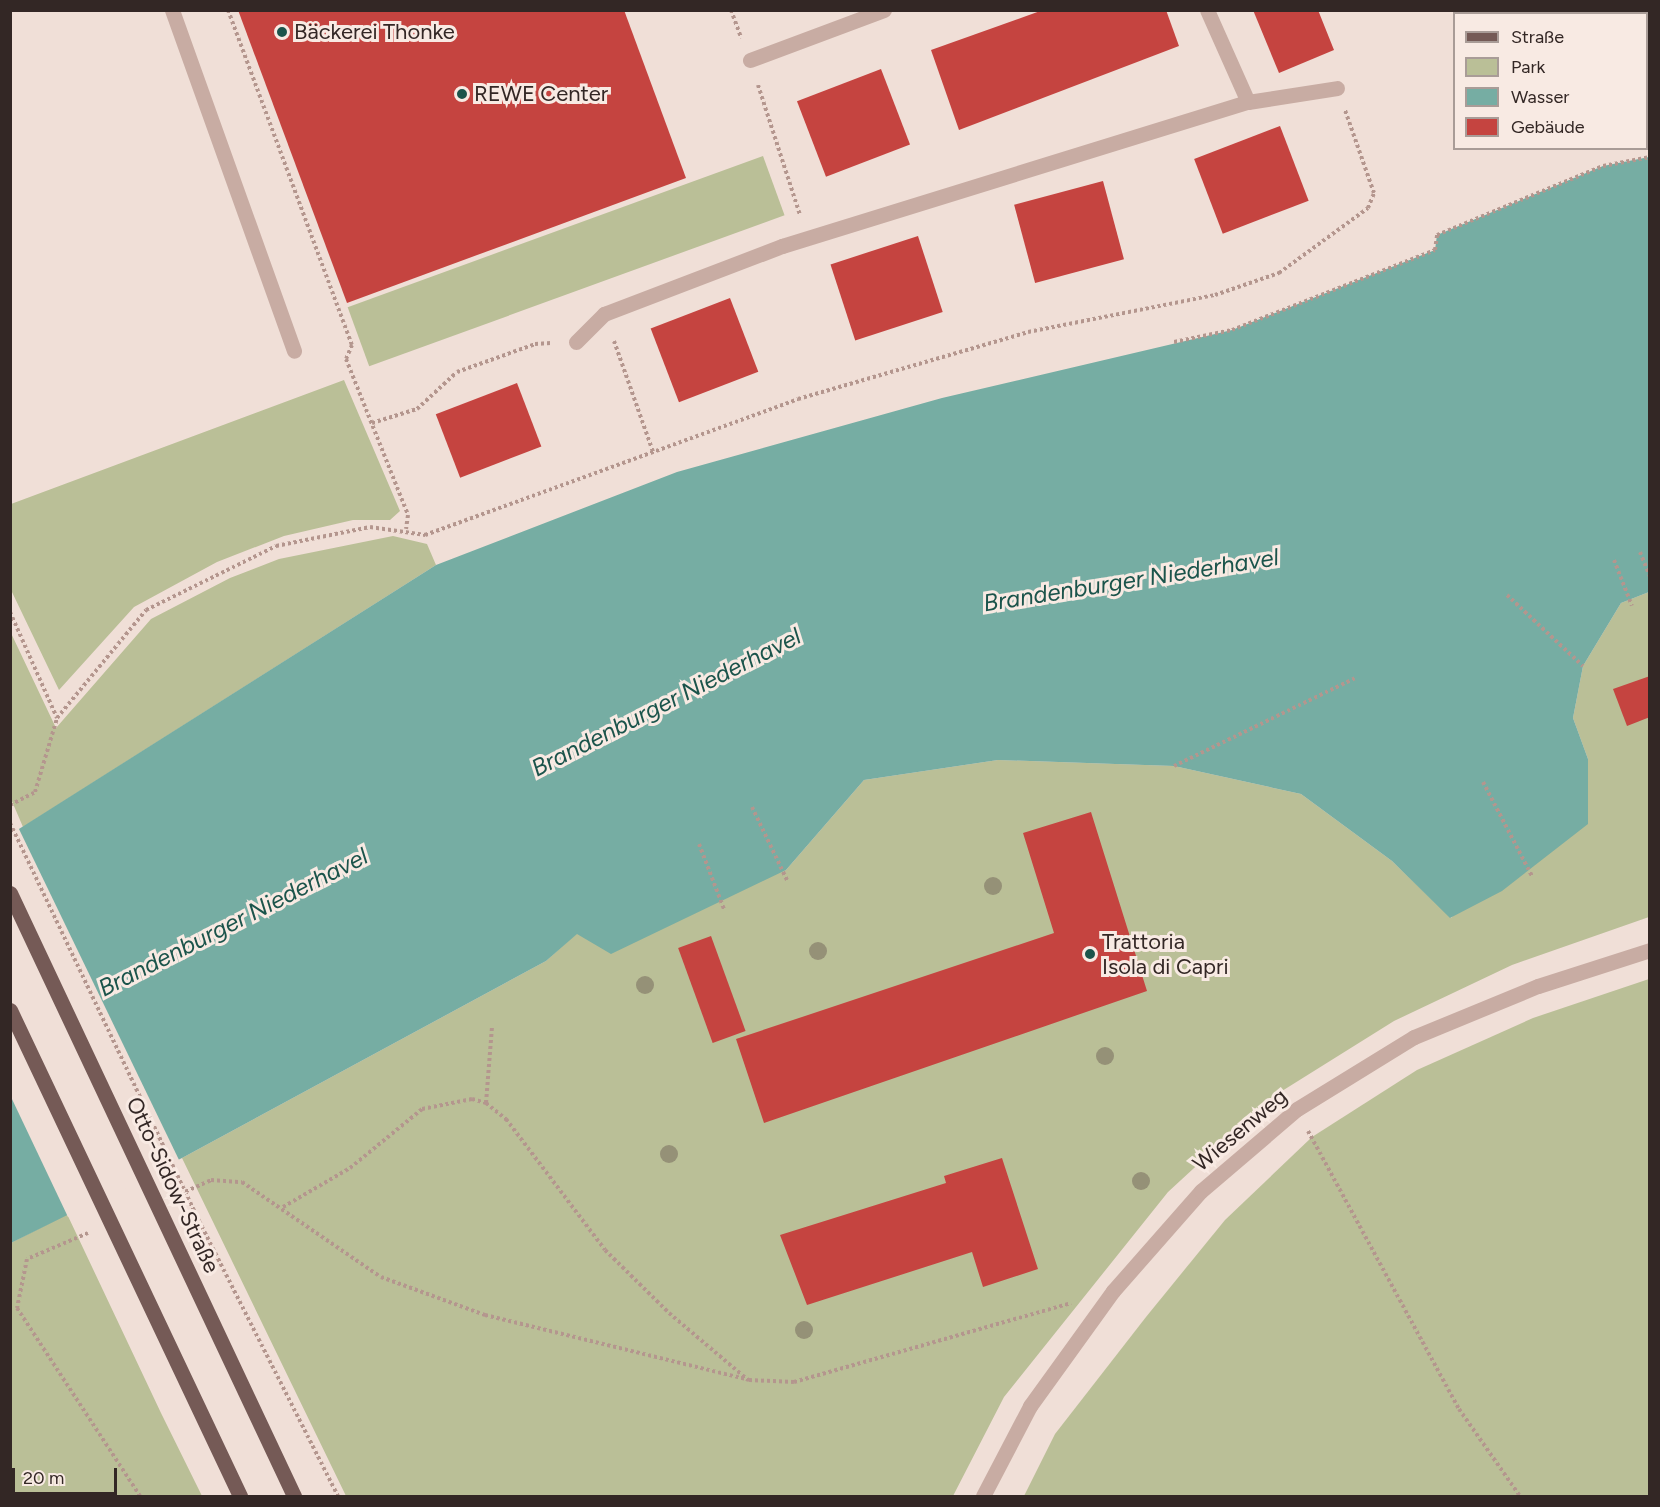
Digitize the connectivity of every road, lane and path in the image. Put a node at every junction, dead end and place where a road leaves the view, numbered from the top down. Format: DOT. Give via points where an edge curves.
graph roads {
  1 [pos="172,10"];
  2 [pos="228,10"];
  3 [pos="731,10"];
  4 [pos="884,10"];
  5 [pos="1207,10"];
  6 [pos="750,60"];
  7 [pos="1337,88"];
  8 [pos="1248,102"];
  9 [pos="1650,157"];
  10 [pos="808,238"];
  11 [pos="604,314"];
  12 [pos="576,342"];
  13 [pos="1174,342"];
  14 [pos="294,351"];
  15 [pos="372,423"];
  16 [pos="653,453"];
  17 [pos="406,529"];
  18 [pos="1640,552"];
  19 [pos="1614,560"];
  20 [pos="1650,577"];
  21 [pos="1507,595"];
  22 [pos="1632,606"];
  23 [pos="10,612"];
  24 [pos="1583,666"];
  25 [pos="1354,678"];
  26 [pos="57,718"];
  27 [pos="1174,766"];
  28 [pos="1483,782"];
  29 [pos="10,805"];
  30 [pos="752,807"];
  31 [pos="10,823"];
  32 [pos="699,844"];
  33 [pos="1532,876"];
  34 [pos="787,880"];
  35 [pos="10,893"];
  36 [pos="724,909"];
  37 [pos="1650,950"];
  38 [pos="10,1010"];
  39 [pos="492,1026"];
  40 [pos="486,1103"];
  41 [pos="1297,1109"];
  42 [pos="168,1199"];
  43 [pos="282,1207"];
  44 [pos="92,1231"];
  45 [pos="1113,1291"];
  46 [pos="748,1380"];
  47 [pos="140,1497"];
  48 [pos="240,1497"];
  49 [pos="294,1497"];
  50 [pos="338,1497"];
  51 [pos="983,1497"];
  52 [pos="1520,1497"];
  1 -- 14 [label="street"];
  2 -- 15 [label="path" via="352,345 346,359"];
  3 -- 6 [label="path"];
  4 -- 6 [label="street"];
  5 -- 8 [label="street"];
  6 -- 10 [label="path"];
  7 -- 8 [label="street"];
  7 -- 16 [label="path" via="1374,193 1368,208 1279,273 1215,295 1028,332 798,399"];
  8 -- 10 [label="street"];
  9 -- 13 [label="path" via="1603,166 1437,235 1435,250 1253,321"];
  10 -- 11 [label="street"];
  11 -- 12 [label="street"];
  11 -- 16 [label="path"];
  12 -- 15 [label="path" via="535,344 457,372 417,409"];
  15 -- 17 [label="path" via="408,515"];
  16 -- 17 [label="path" via="425,535"];
  17 -- 26 [label="path" via="349,528 276,546 146,610"];
  18 -- 20 [label="path"];
  19 -- 22 [label="path"];
  21 -- 24 [label="path"];
  23 -- 26 [label="path"];
  25 -- 27 [label="path"];
  26 -- 29 [label="path" via="34,792"];
  28 -- 33 [label="path"];
  30 -- 34 [label="path"];
  31 -- 50 [label="path" via="199,1221"];
  32 -- 36 [label="path"];
  35 -- 49 [label="main road, Otto-Sidow-Straße"];
  37 -- 41 [label="street, Wiesenweg" via="1538,986 1414,1036"];
  38 -- 48 [label="main road"];
  39 -- 40 [label="path"];
  40 -- 43 [label="path" via="472,1100 422,1109 350,1168"];
  40 -- 46 [label="path" via="506,1119 604,1250 669,1313"];
  41 -- 45 [label="street, Wiesenweg" via="1201,1191"];
  41 -- 52 [label="path" via="1459,1409"];
  42 -- 43 [label="path" via="211,1180 242,1182"];
  43 -- 46 [label="path" via="381,1277 485,1315"];
  44 -- 47 [label="path" via="27,1259 17,1308"];
  45 -- 46 [label="path" via="794,1382"];
  45 -- 51 [label="street, Wiesenweg" via="1030,1406"];
}
